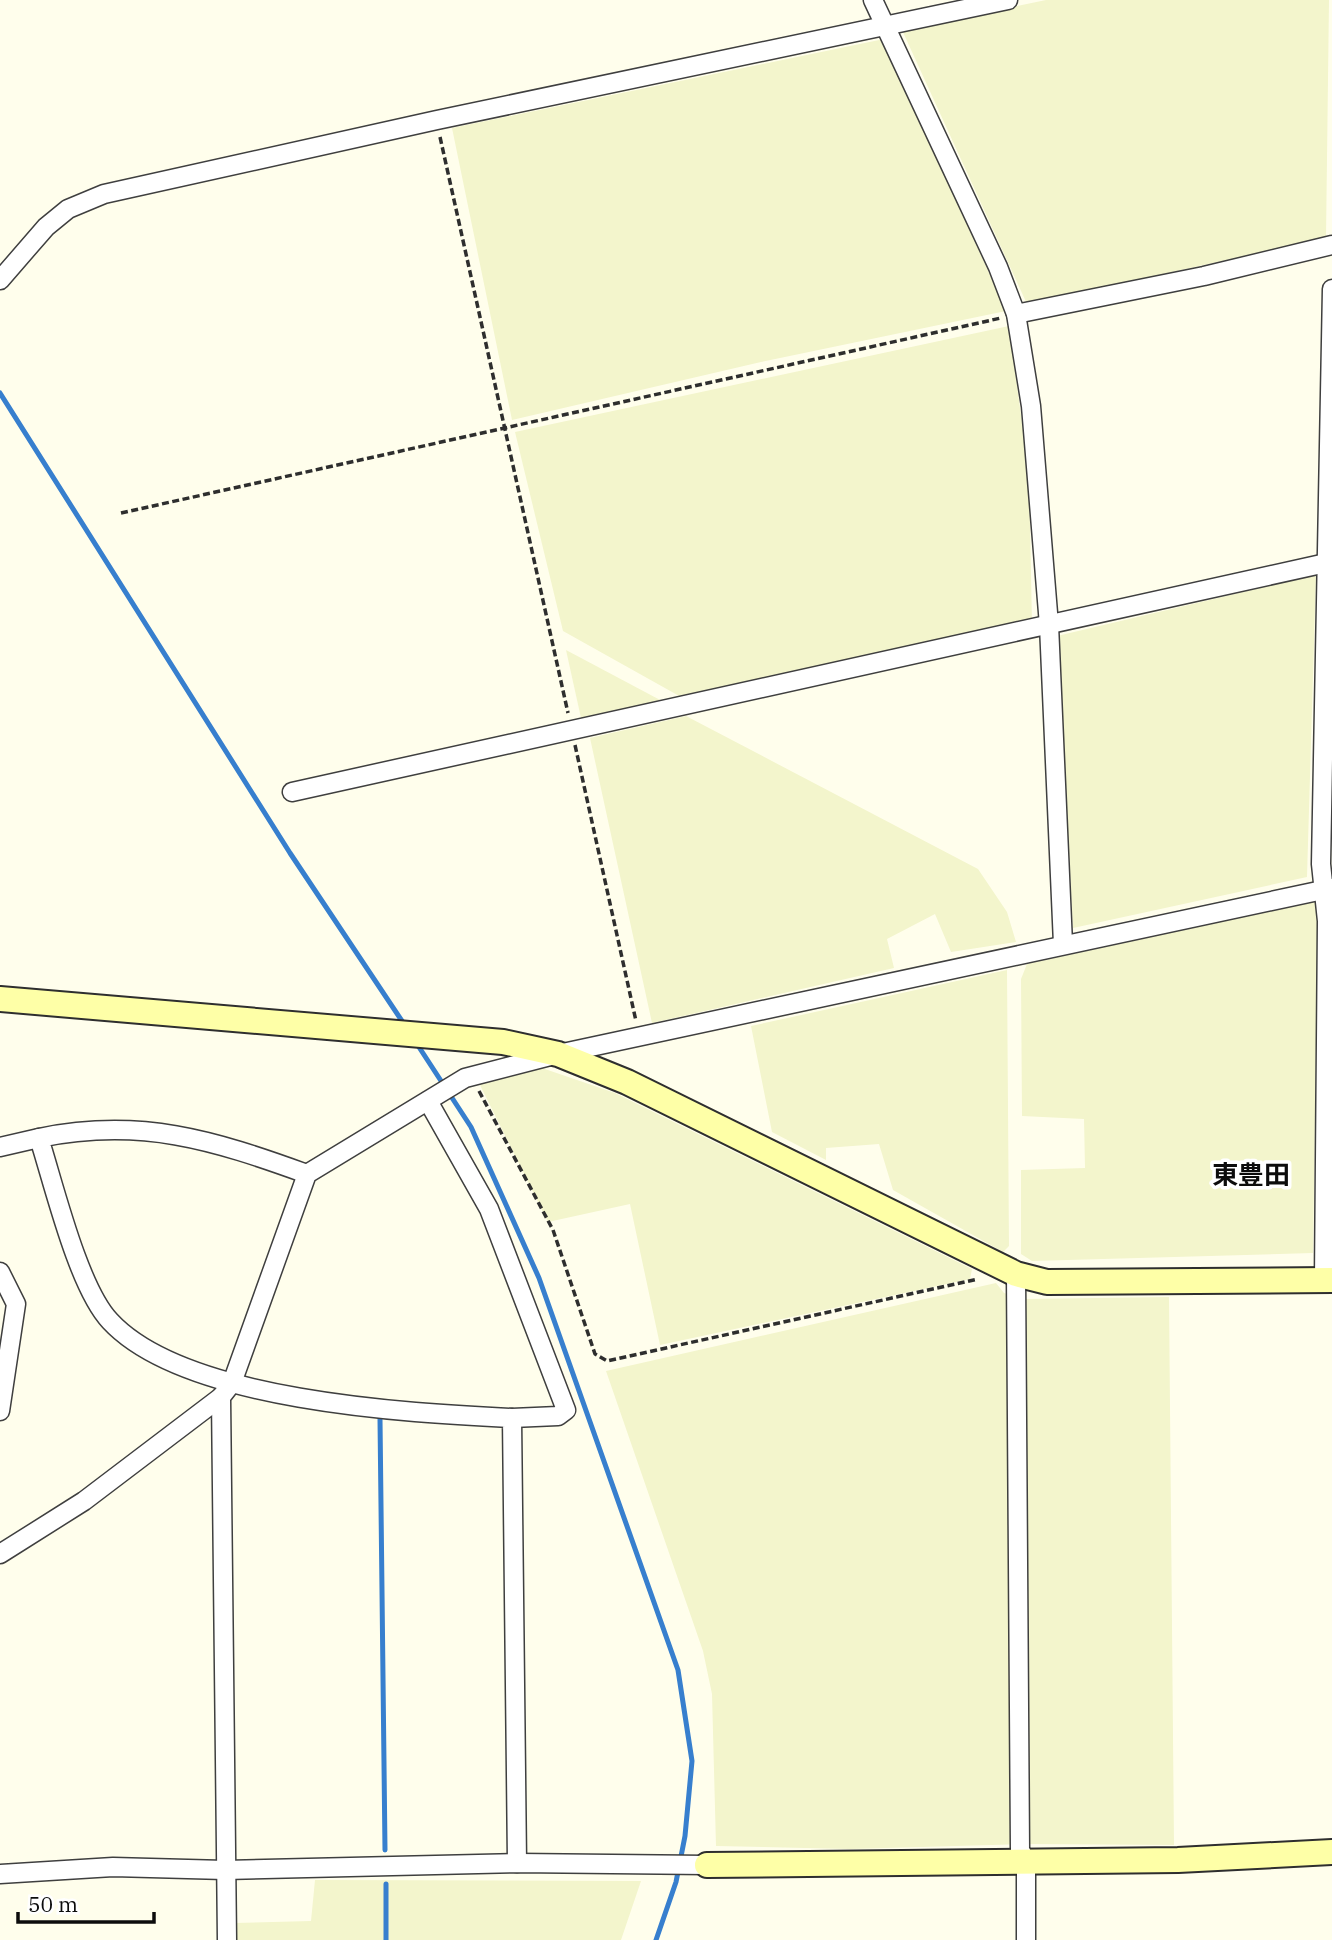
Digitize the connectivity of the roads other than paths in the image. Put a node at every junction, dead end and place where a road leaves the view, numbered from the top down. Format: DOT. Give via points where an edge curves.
graph roads {
  1 [pos="873,0"];
  2 [pos="1007,0"];
  3 [pos="886,27"];
  4 [pos="1332,245"];
  5 [pos="0,280"];
  6 [pos="1332,289"];
  7 [pos="1016,314"];
  8 [pos="1328,570"];
  9 [pos="1049,625"];
  10 [pos="292,792"];
  11 [pos="1328,889"];
  12 [pos="1063,944"];
  13 [pos="0,999"];
  14 [pos="558,1054"];
  15 [pos="428,1101"];
  16 [pos="38,1138"];
  17 [pos="0,1147"];
  18 [pos="307,1174"];
  19 [pos="1006,1269"];
  20 [pos="0,1272"];
  21 [pos="1328,1280"];
  22 [pos="227,1390"];
  23 [pos="0,1411"];
  24 [pos="512,1418"];
  25 [pos="0,1554"];
  26 [pos="1332,1852"];
  27 [pos="1026,1861"];
  28 [pos="517,1863"];
  29 [pos="707,1865"];
  30 [pos="225,1870"];
  31 [pos="0,1874"];
  32 [pos="227,1940"];
  33 [pos="1026,1940"];
  1 -- 3 [label="street"];
  2 -- 3 [label="street"];
  3 -- 5 [label="street" via="104,194 68,209 46,227"];
  3 -- 7 [label="street"];
  4 -- 7 [label="street"];
  6 -- 8 [label="street"];
  7 -- 9 [label="street" via="1031,405"];
  8 -- 9 [label="street"];
  8 -- 11 [label="street" via="1321,864"];
  9 -- 10 [label="street"];
  9 -- 12 [label="street"];
  11 -- 12 [label="street"];
  11 -- 21 [label="street"];
  12 -- 14 [label="street"];
  13 -- 14 [label="street" via="503,1042"];
  14 -- 15 [label="street" via="468,1077"];
  14 -- 19 [label="street" via="627,1082"];
  15 -- 18 [label="street"];
  15 -- 24 [label="street" via="489,1209 566,1410 558,1416"];
  16 -- 17 [label="street"];
  16 -- 18 [label="street" via="121,1129 187,1135"];
  16 -- 22 [label="street" via="83,1275 110,1321 175,1364"];
  18 -- 22 [label="street"];
  19 -- 21 [label="street" via="1047,1282"];
  19 -- 27 [label="street" via="1020,1850"];
  20 -- 23 [label="street" via="16,1304"];
  22 -- 24 [label="street" via="403,1413"];
  22 -- 25 [label="street" via="84,1501"];
  22 -- 30 [label="street"];
  24 -- 28 [label="street"];
  26 -- 27 [label="street"];
  27 -- 29 [label="street"];
  27 -- 33 [label="street"];
  28 -- 29 [label="street"];
  28 -- 30 [label="street"];
  30 -- 31 [label="street" via="113,1867"];
  30 -- 32 [label="street"];
}
